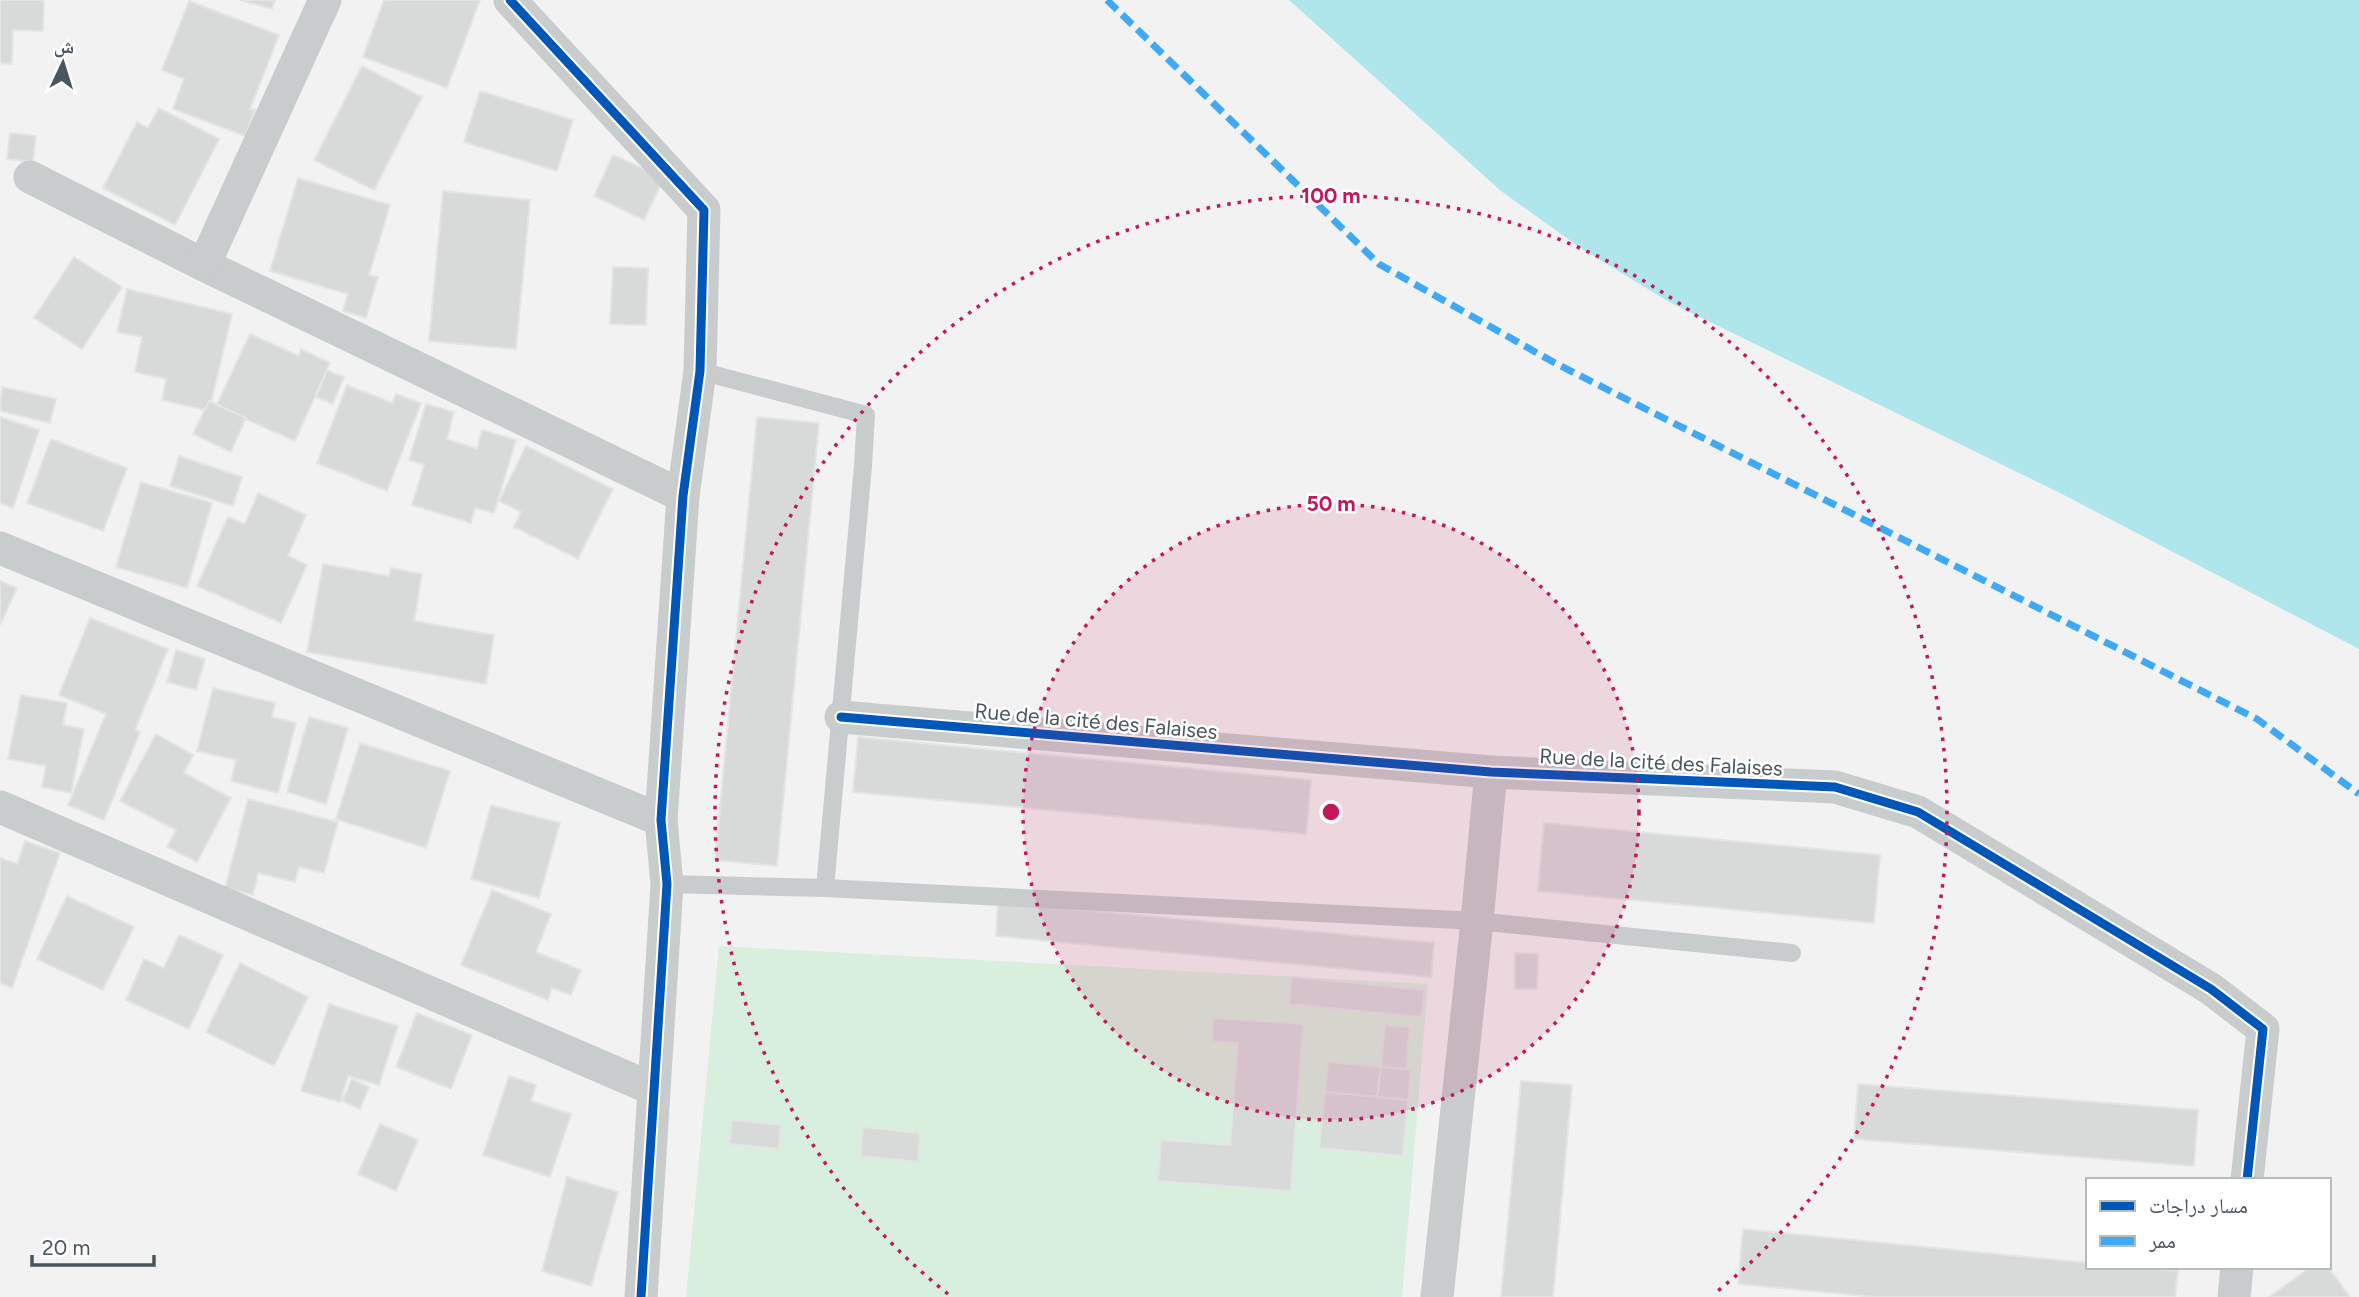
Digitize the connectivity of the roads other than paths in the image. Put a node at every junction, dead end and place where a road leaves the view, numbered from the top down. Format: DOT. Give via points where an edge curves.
graph roads {
  1 [pos="325,0"];
  2 [pos="510,0"];
  3 [pos="30,177"];
  4 [pos="204,265"];
  5 [pos="700,371"];
  6 [pos="683,496"];
  7 [pos="0,548"];
  8 [pos="841,717"];
  9 [pos="1490,772"];
  10 [pos="0,807"];
  11 [pos="661,820"];
  12 [pos="667,884"];
  13 [pos="825,888"];
  14 [pos="1477,921"];
  15 [pos="1792,953"];
  16 [pos="653,1089"];
  17 [pos="2247,1178"];
  18 [pos="2237,1269"];
  19 [pos="641,1297"];
  20 [pos="1437,1297"];
  21 [pos="2234,1297"];
  1 -- 4 [label="street"];
  2 -- 5 [label="street" via="704,210"];
  3 -- 4 [label="street"];
  4 -- 6 [label="street"];
  5 -- 6 [label="street"];
  5 -- 8 [label="lane" via="866,415"];
  6 -- 11 [label="street"];
  7 -- 11 [label="street"];
  8 -- 9 [label="street, Rue de la cité des Falaises"];
  8 -- 13 [label="lane"];
  9 -- 14 [label="street"];
  9 -- 17 [label="street, Rue de la cité des Falaises" via="1835,787 1918,812 2211,989 2263,1029"];
  10 -- 16 [label="street"];
  11 -- 12 [label="street"];
  12 -- 13 [label="lane"];
  12 -- 16 [label="street"];
  13 -- 14 [label="lane"];
  14 -- 15 [label="lane"];
  14 -- 20 [label="street"];
  16 -- 19 [label="street"];
  18 -- 21 [label="street"];
}
